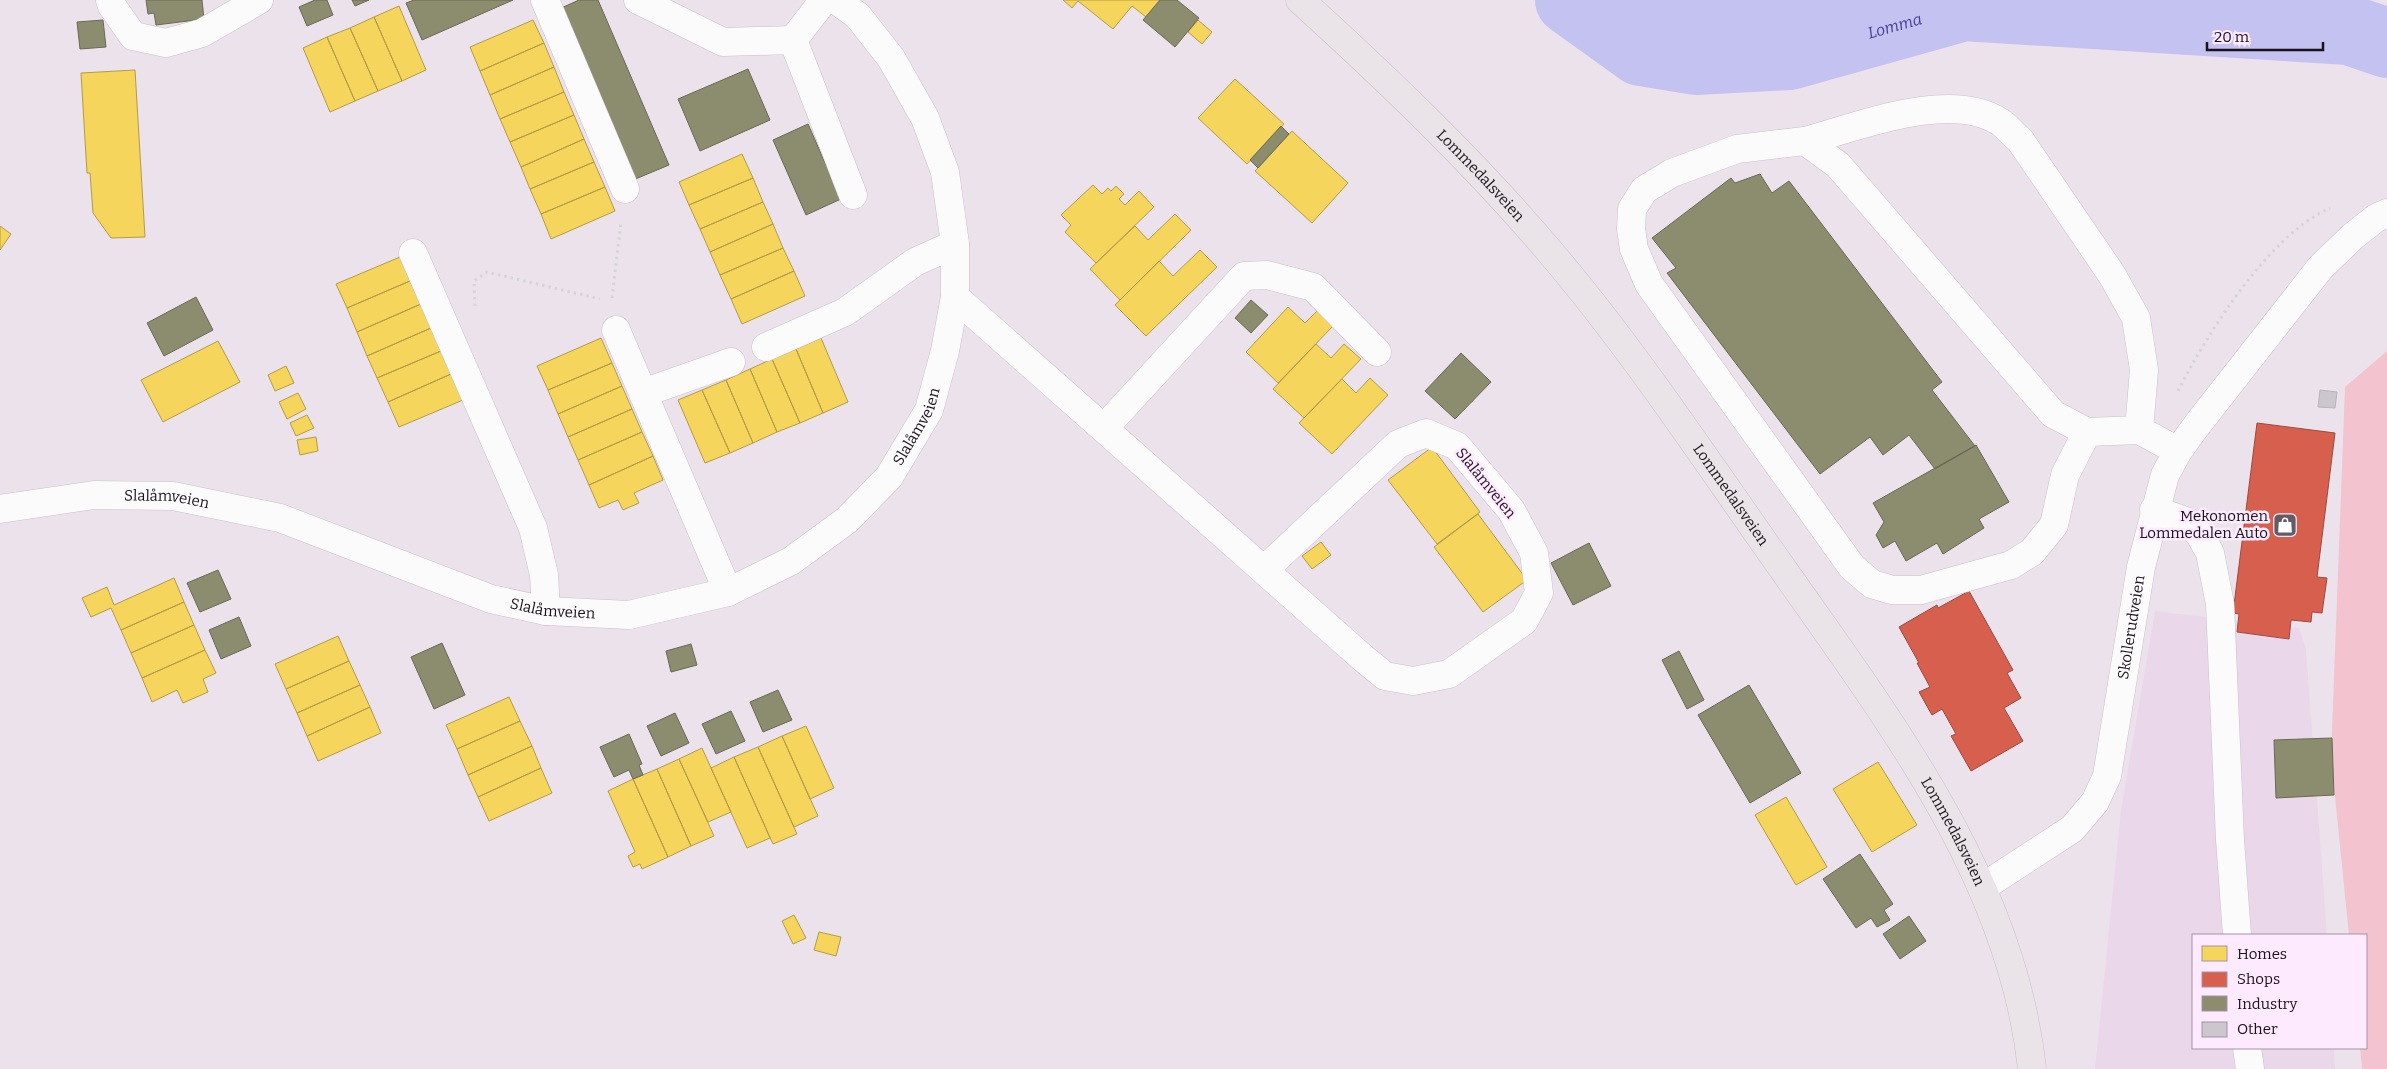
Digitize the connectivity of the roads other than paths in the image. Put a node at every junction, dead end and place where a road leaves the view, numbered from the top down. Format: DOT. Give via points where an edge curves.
graph roads {
  1 [pos="110,0"];
  2 [pos="259,0"];
  3 [pos="545,0"];
  4 [pos="638,0"];
  5 [pos="824,0"];
  6 [pos="836,0"];
  7 [pos="1300,0"];
  8 [pos="793,40"];
  9 [pos="1805,141"];
  10 [pos="625,189"];
  11 [pos="853,195"];
  12 [pos="2387,213"];
  13 [pos="955,244"];
  14 [pos="414,253"];
  15 [pos="955,297"];
  16 [pos="616,330"];
  17 [pos="766,347"];
  18 [pos="1377,352"];
  19 [pos="731,362"];
  20 [pos="643,392"];
  21 [pos="1104,428"];
  22 [pos="2086,432"];
  23 [pos="2146,434"];
  24 [pos="2178,452"];
  25 [pos="0,509"];
  26 [pos="2154,510"];
  27 [pos="1264,570"];
  28 [pos="728,592"];
  29 [pos="546,611"];
  30 [pos="1983,887"];
  31 [pos="2237,934"];
  32 [pos="2247,1049"];
  33 [pos="2032,1069"];
  34 [pos="2250,1069"];
  1 -- 2 [label="street" via="133,36 166,43 202,33"];
  3 -- 10 [label="street"];
  4 -- 8 [label="street" via="723,42"];
  5 -- 8 [label="street"];
  6 -- 13 [label="street, Slalåmveien" via="858,16 891,58 925,118 945,172"];
  7 -- 30 [label="main road, Lommedalsveien" via="1379,72 1490,184 1602,317 1645,373 1910,753"];
  8 -- 11 [label="street"];
  9 -- 22 [label="street" via="1838,165 2053,414"];
  9 -- 22 [label="street" via="1737,149 1672,173 1644,190 1632,209 1631,229 1634,249 1649,284 1852,567 1872,584 1892,590 1921,590 2011,566 2032,552 2054,525 2065,475"];
  9 -- 23 [label="street" via="1904,114 1955,108 1978,112 2000,122 2025,148 2112,276 2136,318 2144,370"];
  12 -- 24 [label="street, Skollerudveien" via="2352,237 2320,268"];
  13 -- 15 [label="street, Slalåmveien"];
  13 -- 17 [label="street" via="915,262 845,312"];
  14 -- 29 [label="street" via="533,528 544,575"];
  15 -- 21 [label="street, Slalåmveien"];
  15 -- 28 [label="street, Slalåmveien" via="929,410 889,477 847,520 791,561"];
  16 -- 20 [label="street"];
  18 -- 21 [label="street" via="1313,287 1267,275 1244,276"];
  19 -- 20 [label="street"];
  20 -- 28 [label="street"];
  21 -- 27 [label="street, Slalåmveien"];
  22 -- 23 [label="street"];
  23 -- 24 [label="street"];
  24 -- 26 [label="street, Skollerudveien" via="2165,475"];
  25 -- 29 [label="street, Slalåmveien" via="94,495 173,496 280,518 491,599"];
  26 -- 30 [label="street, Skollerudveien" via="2141,567 2107,776 2095,802 2072,829"];
  26 -- 31 [label="street" via="2188,522 2200,535 2210,553 2220,604 2229,830"];
  27 -- 27 [label="street, Slalåmveien" via="1385,676 1413,681 1449,674 1506,636 1524,621 1539,593 1534,553 1511,510 1457,446 1426,432 1398,444"];
  28 -- 29 [label="street, Slalåmveien" via="630,615"];
  30 -- 33 [label="main road, Lommedalsveien" via="2016,983"];
  32 -- 34 [label="street"];
}
